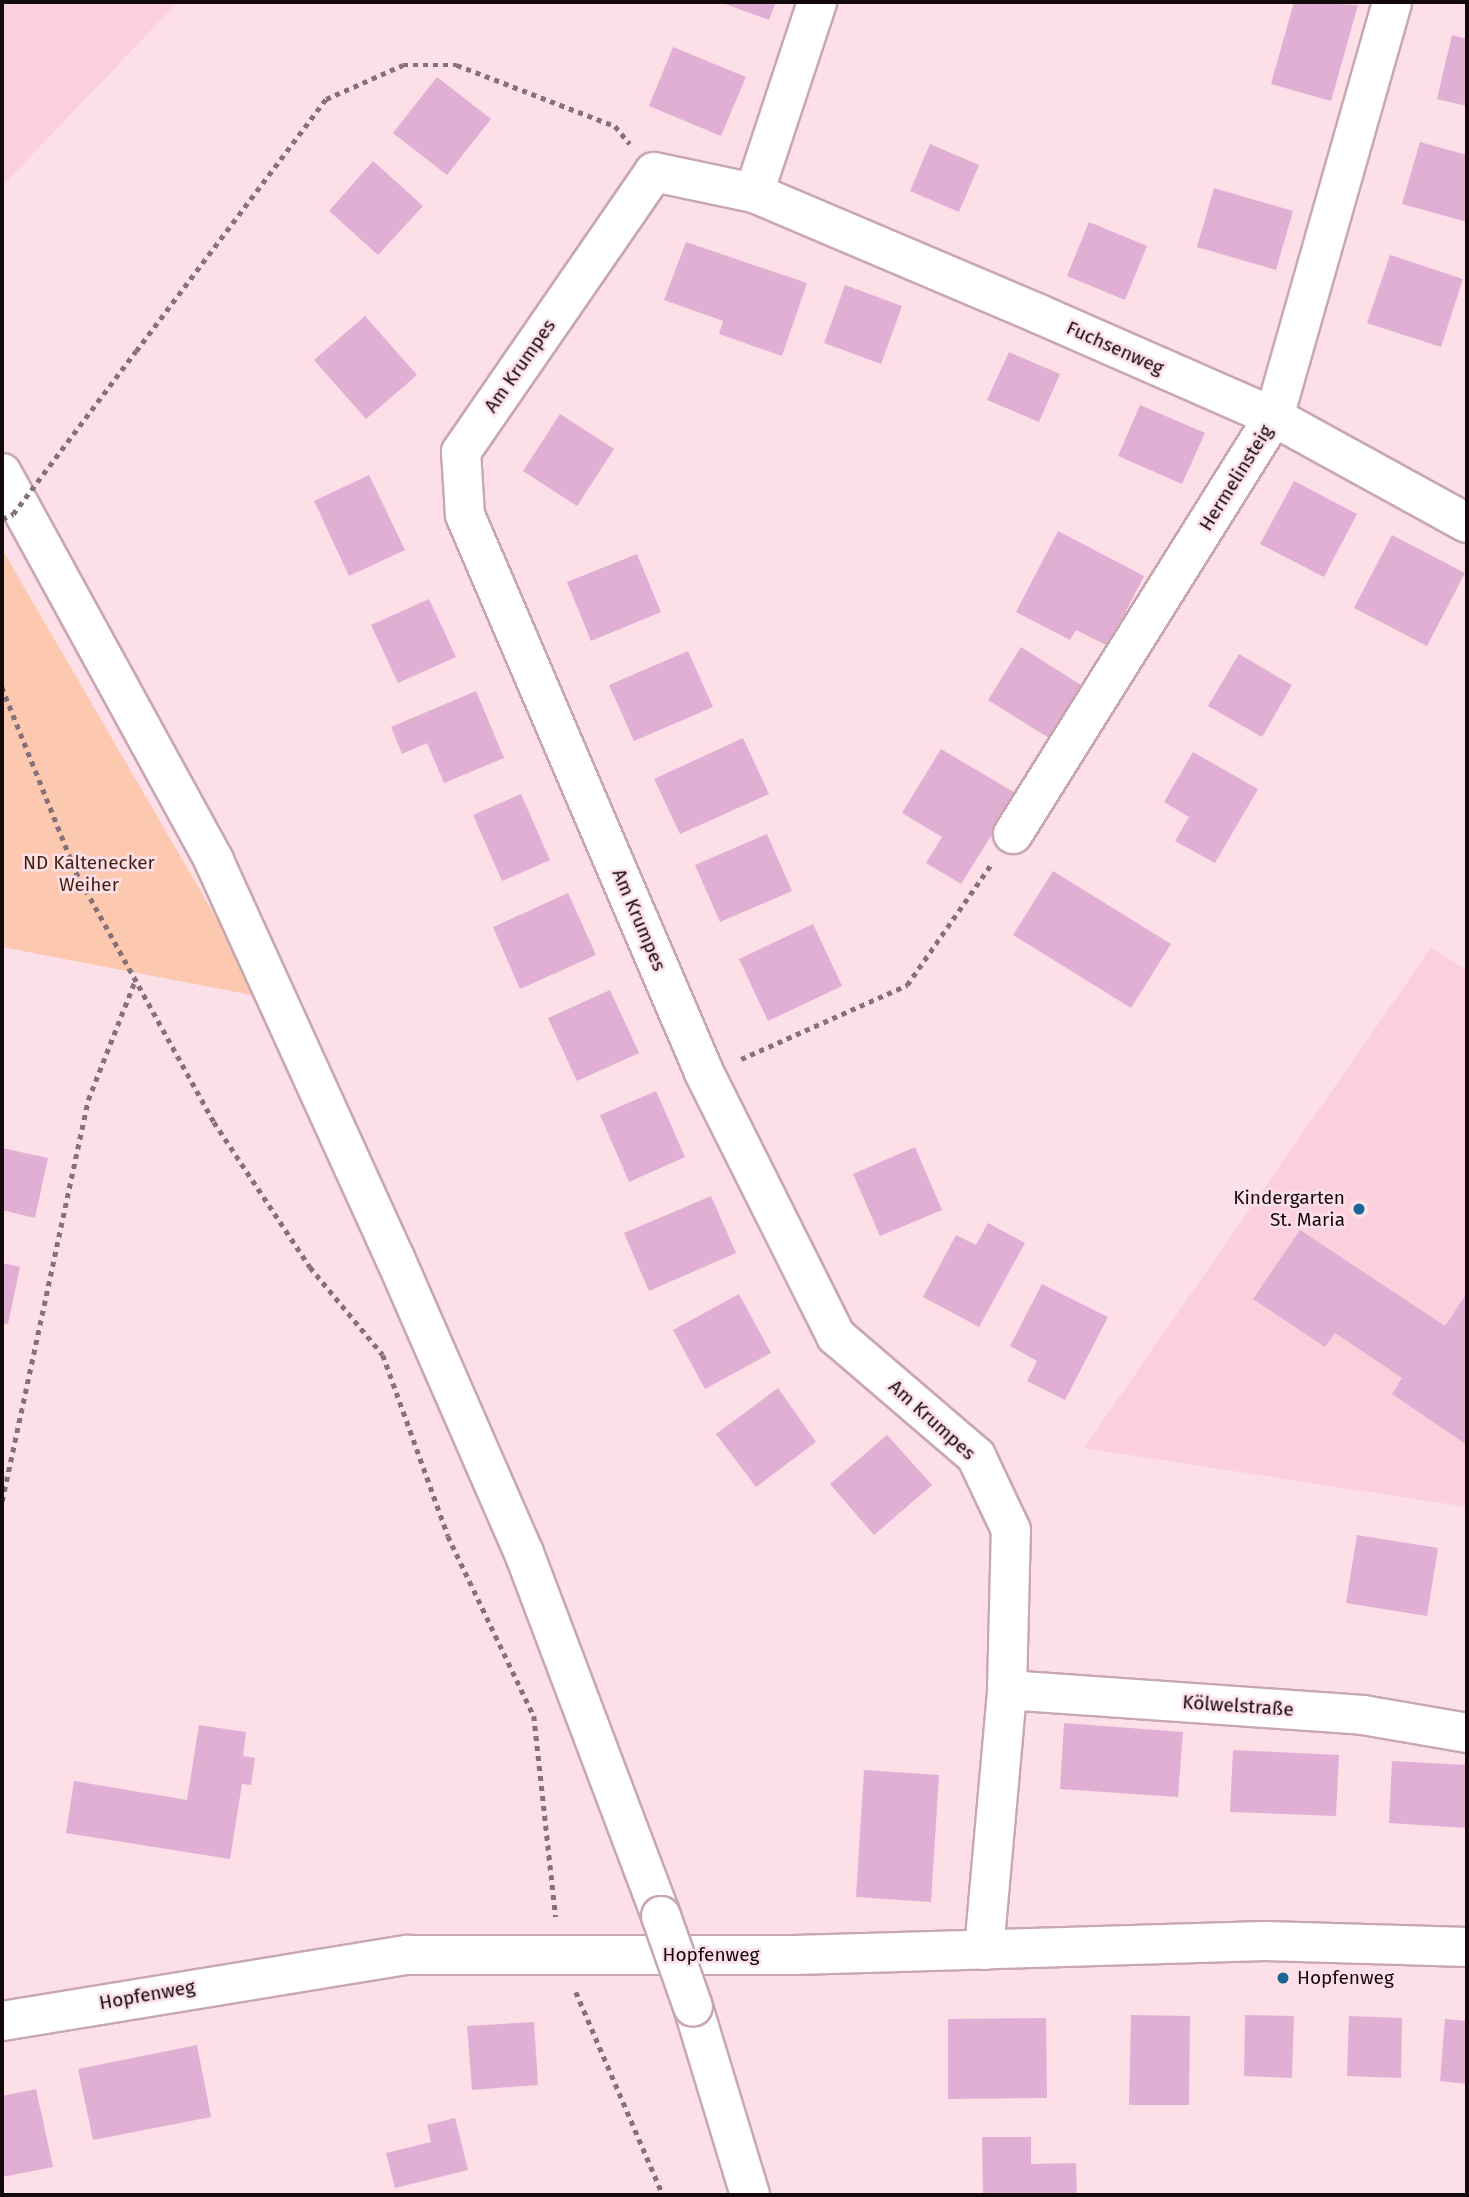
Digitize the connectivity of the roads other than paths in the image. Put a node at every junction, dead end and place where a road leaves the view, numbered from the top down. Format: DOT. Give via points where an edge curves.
graph roads {
  1 [pos="817,2"];
  2 [pos="1392,2"];
  3 [pos="754,193"];
  4 [pos="1274,417"];
  5 [pos="2,473"];
  6 [pos="1467,523"];
  7 [pos="1013,834"];
  8 [pos="1007,1690"];
  9 [pos="1467,1733"];
  10 [pos="1467,1947"];
  11 [pos="984,1950"];
  12 [pos="2,2021"];
  13 [pos="750,2195"];
  1 -- 3 [label="street"];
  2 -- 4 [label="street, Hermelinsteig"];
  3 -- 4 [label="street, Fuchsenweg"];
  3 -- 8 [label="street, Am Krumpes" via="654,172 461,452 465,515 704,1072 836,1336 976,1456 1011,1530"];
  4 -- 6 [label="street, Fuchsenweg"];
  4 -- 7 [label="street, Hermelinsteig"];
  5 -- 13 [label="street, bridge" via="214,862 524,1553 661,1916"];
  8 -- 9 [label="street, Kölwelstraße" via="1363,1715"];
  8 -- 11 [label="street, Am Krumpes"];
  10 -- 11 [label="street, Hopfenweg" via="1265,1941"];
  11 -- 12 [label="street, Hopfenweg" via="382,1958"];
}
